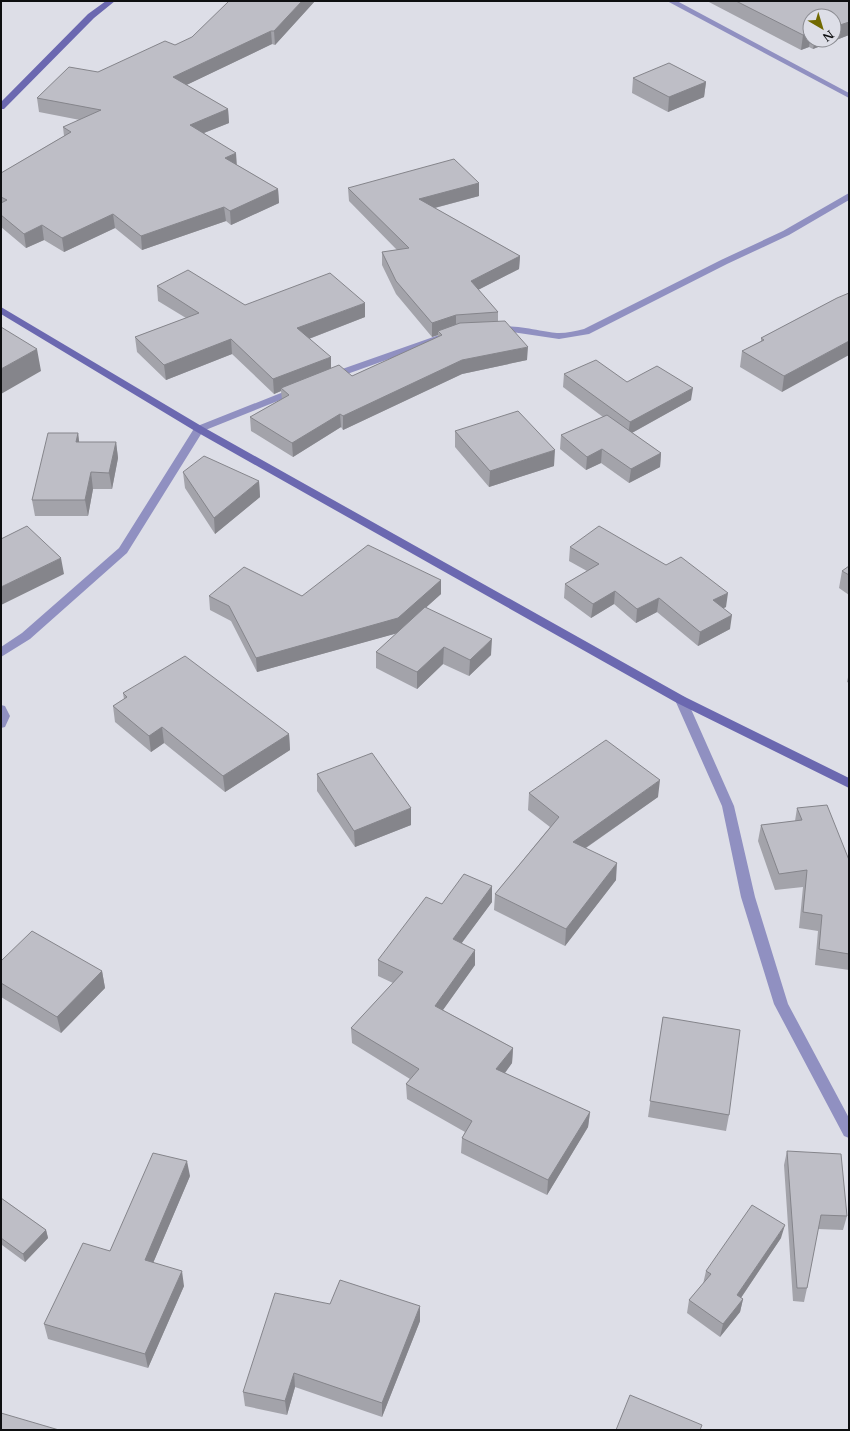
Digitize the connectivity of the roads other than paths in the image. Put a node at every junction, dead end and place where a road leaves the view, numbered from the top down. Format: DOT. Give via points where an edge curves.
graph roads {
  1 [pos="111,1"];
  2 [pos="671,1"];
  3 [pos="849,96"];
  4 [pos="1,107"];
  5 [pos="849,196"];
  6 [pos="1,310"];
  7 [pos="489,330"];
  8 [pos="445,336"];
  9 [pos="321,380"];
  10 [pos="307,386"];
  11 [pos="199,429"];
  12 [pos="1,653"];
  13 [pos="681,700"];
  14 [pos="1,709"];
  15 [pos="1,724"];
  16 [pos="849,783"];
  17 [pos="849,1132"];
  1 -- 4 [label="street" via="91,16"];
  2 -- 3 [label="street"];
  5 -- 7 [label="street" via="786,233 586,332 559,336 512,329"];
  6 -- 11 [label="street"];
  8 -- 9 [label="street"];
  10 -- 11 [label="street"];
  11 -- 12 [label="street" via="123,550 26,636"];
  11 -- 13 [label="street"];
  13 -- 16 [label="street"];
  13 -- 17 [label="street" via="728,806 748,897 781,1004"];
  14 -- 15 [label="street" via="4,716"];
}
